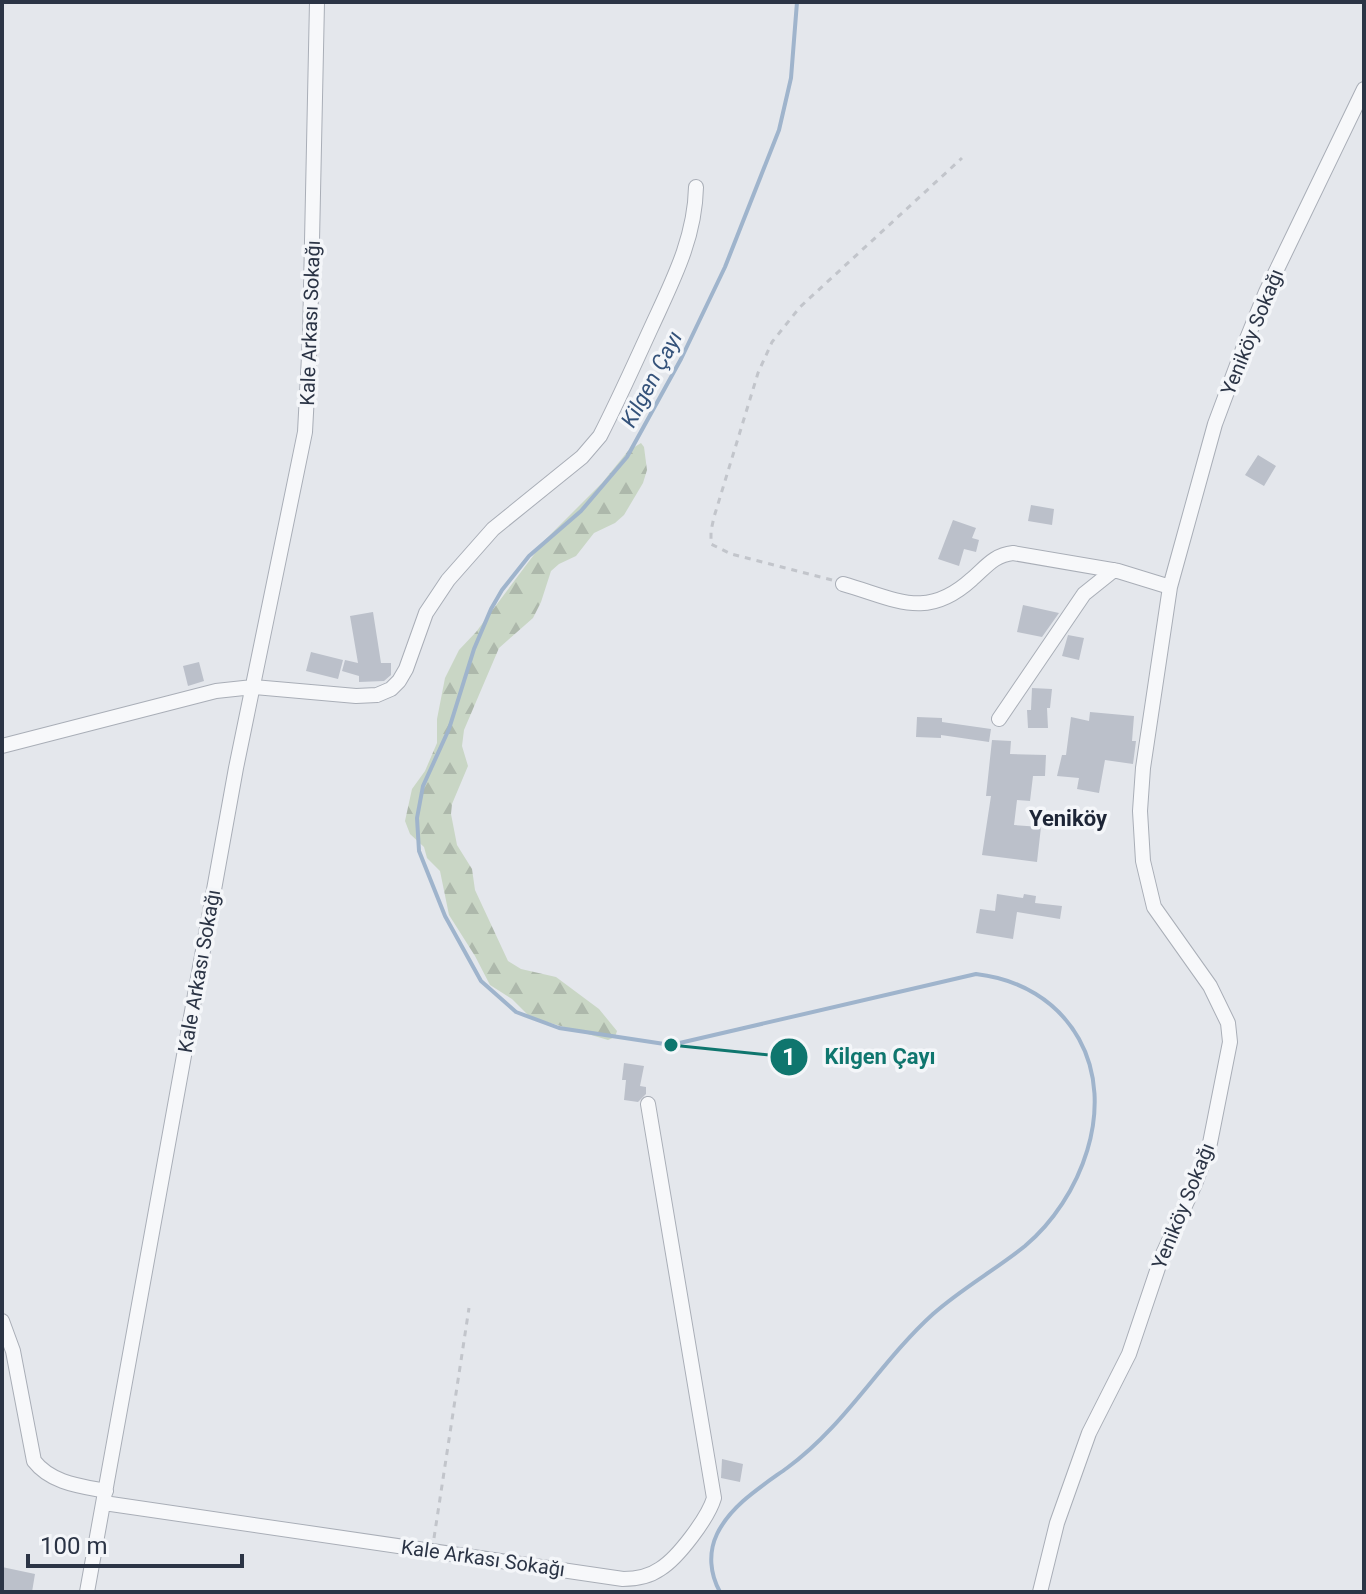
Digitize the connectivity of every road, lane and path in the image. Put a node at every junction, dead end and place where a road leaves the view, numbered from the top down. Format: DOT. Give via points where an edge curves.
graph roads {
  1 [pos="317,2"];
  2 [pos="1364,89"];
  3 [pos="962,158"];
  4 [pos="696,187"];
  5 [pos="1114,570"];
  6 [pos="843,584"];
  7 [pos="1170,587"];
  8 [pos="253,687"];
  9 [pos="999,719"];
  10 [pos="2,746"];
  11 [pos="648,1104"];
  12 [pos="469,1308"];
  13 [pos="2,1321"];
  14 [pos="105,1497"];
  15 [pos="432,1551"];
  16 [pos="87,1592"];
  17 [pos="1040,1592"];
  1 -- 8 [label="street, Kale Arkası Sokağı" via="305,432"];
  2 -- 7 [label="street, Yeniköy Sokağı" via="1246,341 1215,424"];
  3 -- 6 [label="path" via="800,307 772,342 714,517 711,544 722,552"];
  4 -- 8 [label="street" via="690,237 679,267 600,436 582,457 493,529 448,580 426,613 399,681 377,695"];
  5 -- 6 [label="street" via="1026,553 1002,554 954,594 919,605"];
  5 -- 7 [label="street"];
  5 -- 9 [label="street" via="1084,594"];
  7 -- 17 [label="street, Yeniköy Sokağı" via="1143,768 1143,861 1154,907 1210,986 1228,1023 1230,1042 1210,1143 1162,1256 1129,1354 1089,1433 1057,1523"];
  8 -- 10 [label="street" via="195,695"];
  8 -- 14 [label="street, Kale Arkası Sokağı"];
  11 -- 15 [label="street, Kale Arkası Sokağı" via="712,1506 669,1562 636,1578"];
  12 -- 15 [label="path"];
  13 -- 14 [label="street, Kale Arkası Sokağı" via="13,1351 34,1461 41,1470"];
  14 -- 15 [label="street, Kale Arkası Sokağı"];
  14 -- 16 [label="street, Kale Arkası Sokağı"];
}
